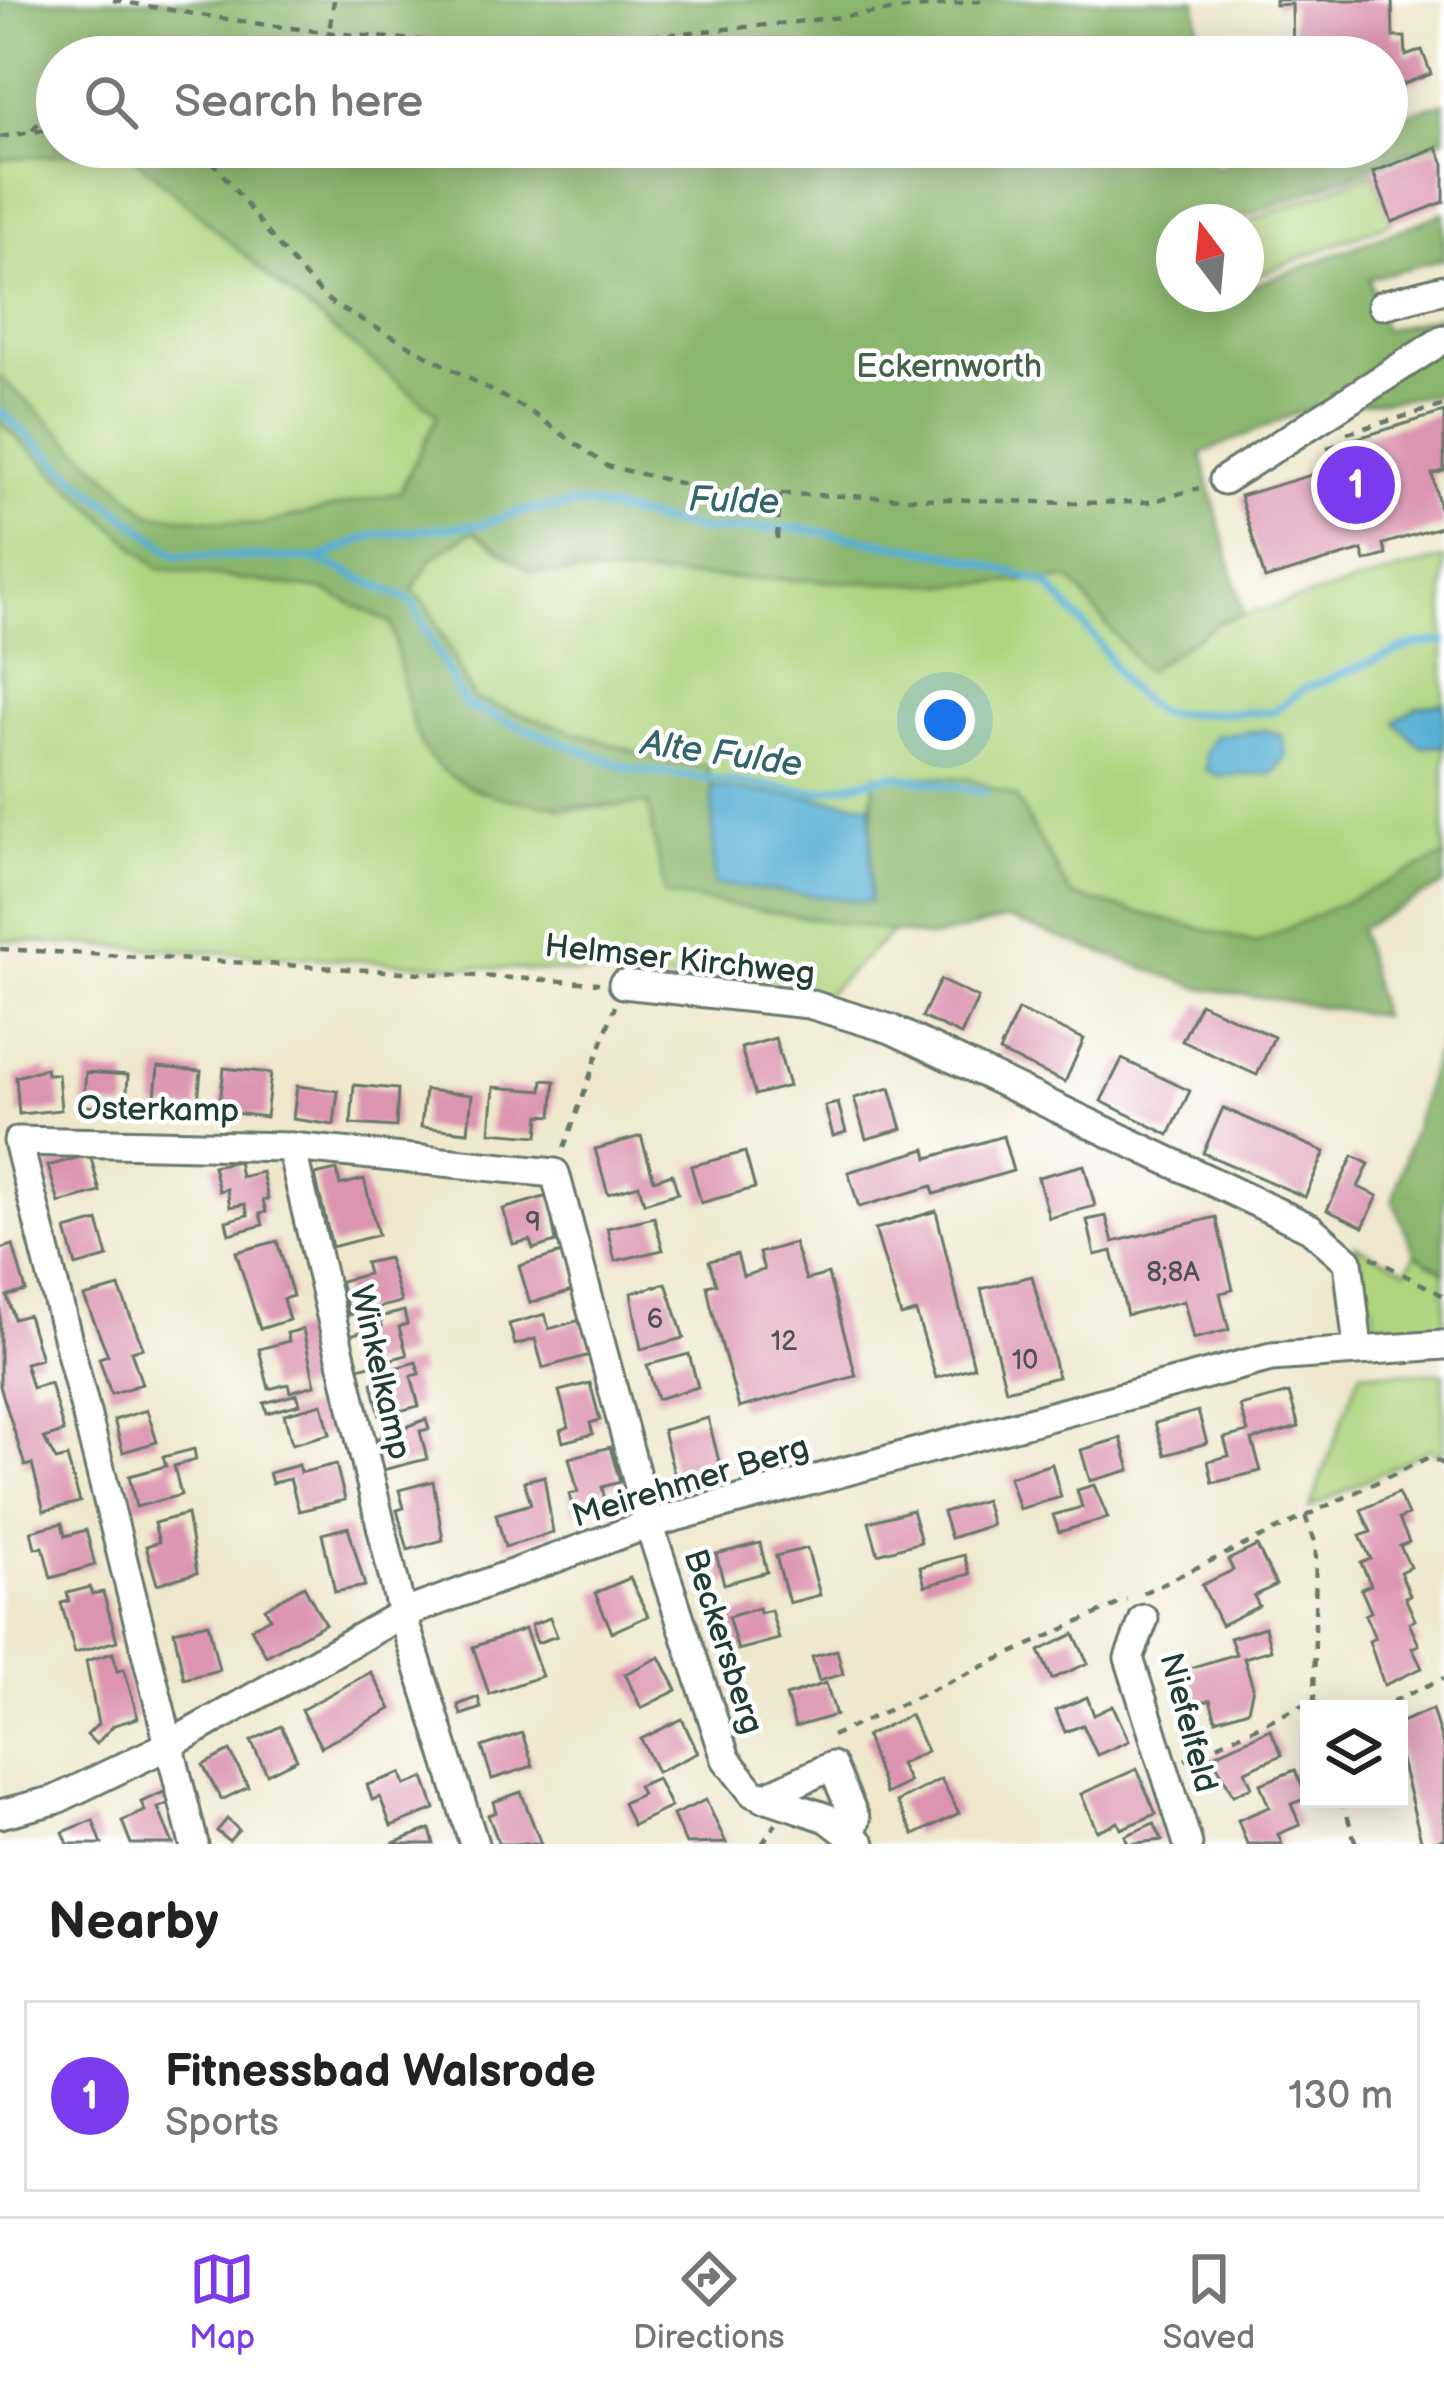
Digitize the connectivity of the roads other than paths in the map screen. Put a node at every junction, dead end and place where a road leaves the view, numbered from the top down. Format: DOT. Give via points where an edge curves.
graph roads {
  1 [pos="1444,289"];
  2 [pos="1382,304"];
  3 [pos="1444,339"];
  4 [pos="1224,480"];
  5 [pos="623,984"];
  6 [pos="291,1147"];
  7 [pos="1358,1348"];
  8 [pos="1442,1350"];
  9 [pos="649,1524"];
  10 [pos="402,1614"];
  11 [pos="1144,1619"];
  12 [pos="169,1745"];
  13 [pos="763,1798"];
  14 [pos="0,1814"];
  15 [pos="857,1838"];
  16 [pos="194,1844"];
  17 [pos="474,1844"];
  18 [pos="1189,1844"];
  1 -- 2 [label="street"];
  3 -- 4 [label="street"];
  5 -- 7 [label="street, Helmser Kirchweg" via="809,1004 891,1029 1310,1228 1338,1248 1354,1276"];
  6 -- 9 [label="street, Osterkamp" via="555,1173"];
  6 -- 10 [label="street, Winkelkamp"];
  6 -- 12 [label="street, Osterkamp" via="18,1141"];
  7 -- 8 [label="street, Meirehmer Berg"];
  7 -- 9 [label="street, Meirehmer Berg" via="1271,1358"];
  9 -- 10 [label="street, Meirehmer Berg"];
  9 -- 13 [label="street, Beckersberg" via="726,1760"];
  10 -- 12 [label="street, Meirehmer Berg"];
  10 -- 17 [label="street, Winkelkamp"];
  11 -- 18 [label="street, Niefelfeld" via="1129,1658"];
  12 -- 14 [label="street, Meirehmer Berg" via="55,1800"];
  12 -- 16 [label="street"];
  13 -- 15 [label="street" via="807,1810"];
  13 -- 15 [label="street" via="832,1766"];
}
